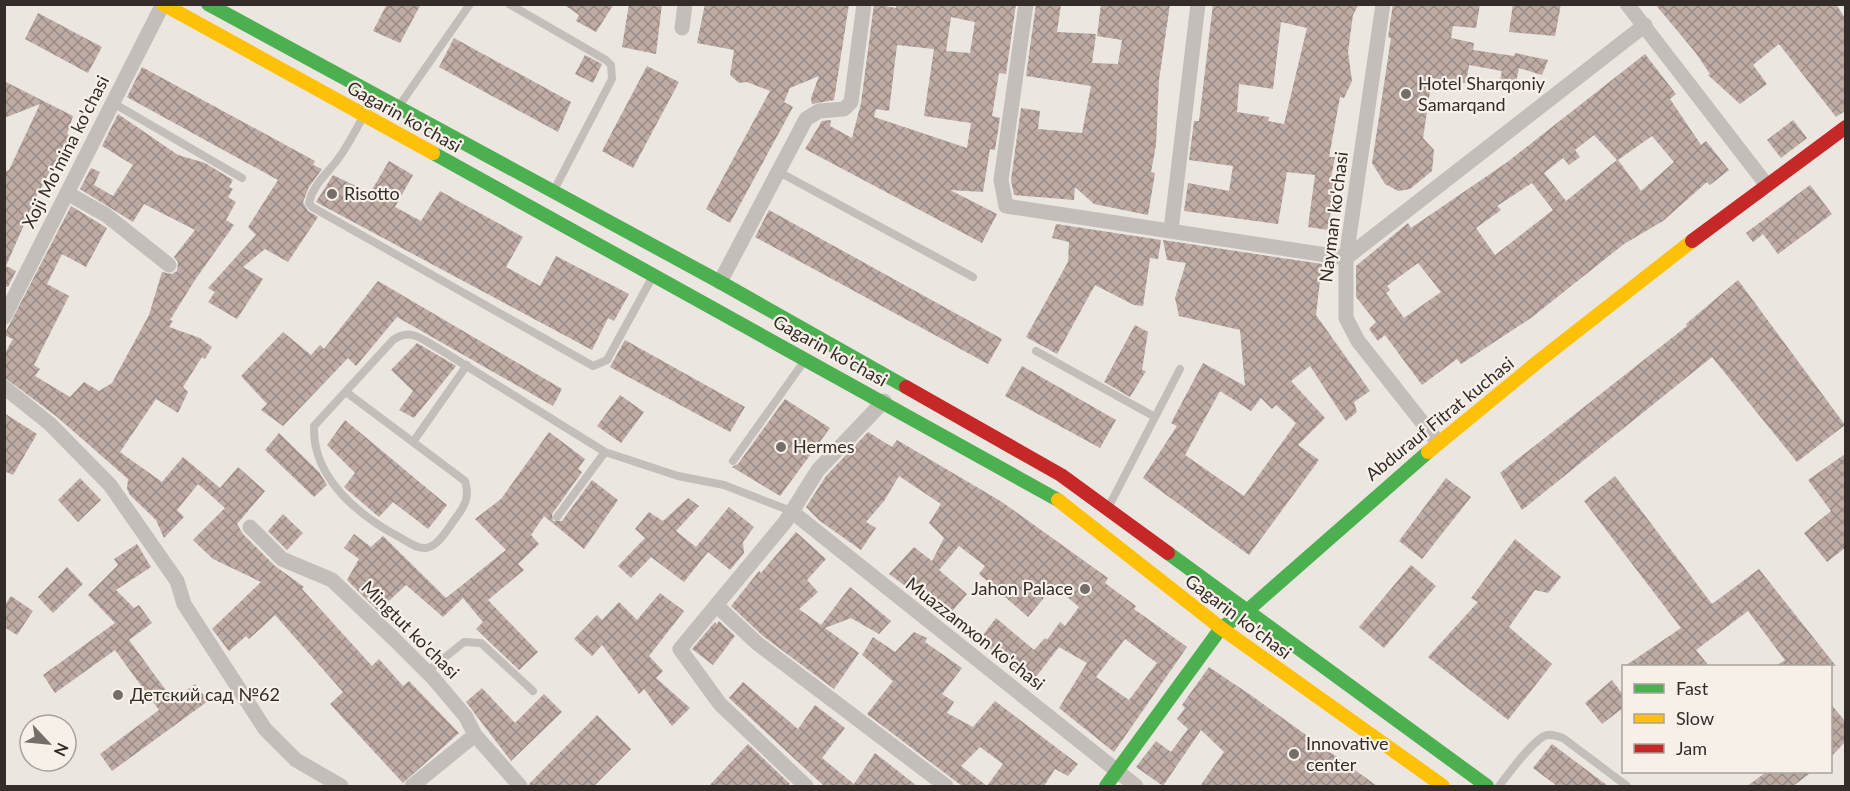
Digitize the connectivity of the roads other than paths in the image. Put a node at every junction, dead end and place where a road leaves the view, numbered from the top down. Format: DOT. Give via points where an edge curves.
graph roads {
  1 [pos="208,4"];
  2 [pos="470,4"];
  3 [pos="509,4"];
  4 [pos="685,4"];
  5 [pos="864,4"];
  6 [pos="1026,4"];
  7 [pos="1198,4"];
  8 [pos="1383,4"];
  9 [pos="1627,4"];
  10 [pos="163,5"];
  11 [pos="1645,25"];
  12 [pos="682,28"];
  13 [pos="113,103"];
  14 [pos="398,107"];
  15 [pos="364,116"];
  16 [pos="1845,127"];
  17 [pos="779,172"];
  18 [pos="242,177"];
  19 [pos="1766,184"];
  20 [pos="553,191"];
  21 [pos="67,193"];
  22 [pos="1171,230"];
  23 [pos="1346,258"];
  24 [pos="169,265"];
  25 [pos="654,275"];
  26 [pos="973,277"];
  27 [pos="720,282"];
  28 [pos="4,317"];
  29 [pos="1036,351"];
  30 [pos="806,358"];
  31 [pos="467,365"];
  32 [pos="1180,369"];
  33 [pos="4,387"];
  34 [pos="346,392"];
  35 [pos="884,402"];
  36 [pos="1155,417"];
  37 [pos="1437,441"];
  38 [pos="413,442"];
  39 [pos="605,452"];
  40 [pos="733,461"];
  41 [pos="1107,510"];
  42 [pos="791,511"];
  43 [pos="557,517"];
  44 [pos="250,527"];
  45 [pos="717,606"];
  46 [pos="1248,610"];
  47 [pos="1221,628"];
  48 [pos="427,672"];
  49 [pos="533,691"];
  50 [pos="475,735"];
  51 [pos="1115,771"];
  52 [pos="341,786"];
  53 [pos="412,786"];
  54 [pos="520,786"];
  55 [pos="806,786"];
  56 [pos="946,786"];
  57 [pos="1106,786"];
  58 [pos="1136,786"];
  59 [pos="1443,786"];
  60 [pos="1487,786"];
  61 [pos="1499,786"];
  62 [pos="1627,786"];
  1 -- 14 [label="main road, Gagarin ko'chasi"];
  2 -- 14 [label="lane"];
  3 -- 20 [label="lane" via="611,65 612,80"];
  4 -- 12 [label="street"];
  5 -- 17 [label="street" via="851,102 844,109 819,111 806,119"];
  6 -- 22 [label="street" via="1001,180 1006,206"];
  7 -- 22 [label="street"];
  8 -- 23 [label="street, Nayman ko'chasi"];
  9 -- 11 [label="street"];
  10 -- 13 [label="street, Xoji Mo'mina ko'chasi"];
  10 -- 15 [label="main road, Gagarin ko'chasi"];
  11 -- 19 [label="street"];
  11 -- 23 [label="street"];
  13 -- 18 [label="lane"];
  13 -- 21 [label="street, Xoji Mo'mina ko'chasi"];
  14 -- 20 [label="main road, Gagarin ko'chasi"];
  15 -- 25 [label="main road, Gagarin ko'chasi"];
  15 -- 25 [label="lane" via="337,162 323,175 310,198 312,207 593,366 607,360"];
  16 -- 19 [label="main road, Abdurauf Fitrat kuchasi"];
  17 -- 26 [label="lane"];
  17 -- 27 [label="street"];
  19 -- 37 [label="main road, Abdurauf Fitrat kuchasi"];
  20 -- 27 [label="main road, Gagarin ko'chasi"];
  21 -- 24 [label="street" via="106,215"];
  21 -- 28 [label="street, Xoji Mo'mina ko'chasi"];
  22 -- 23 [label="street"];
  23 -- 37 [label="street, Nayman ko'chasi" via="1346,318 1358,341"];
  25 -- 30 [label="main road, Gagarin ko'chasi"];
  27 -- 41 [label="main road, Gagarin ko'chasi" via="1061,475"];
  29 -- 36 [label="lane"];
  30 -- 35 [label="main road, Gagarin ko'chasi"];
  30 -- 40 [label="lane"];
  31 -- 34 [label="lane" via="411,333 403,333"];
  31 -- 38 [label="lane"];
  31 -- 39 [label="lane"];
  32 -- 36 [label="lane"];
  33 -- 52 [label="street" via="50,424 110,485 177,581 184,604 265,729 296,760"];
  34 -- 38 [label="lane"];
  34 -- 38 [label="lane" via="314,426 316,447 337,490 374,524 418,547 428,548 459,514 468,491 465,481"];
  35 -- 42 [label="street" via="818,470"];
  35 -- 47 [label="main road, Gagarin ko'chasi" via="1048,493"];
  36 -- 41 [label="lane"];
  37 -- 46 [label="main road, Abdurauf Fitrat kuchasi"];
  39 -- 42 [label="lane" via="678,476 724,485"];
  39 -- 43 [label="lane"];
  41 -- 46 [label="main road, Gagarin ko'chasi"];
  42 -- 45 [label="street"];
  42 -- 51 [label="street, Muazzamxon ko'chasi"];
  44 -- 48 [label="street, Mingtut ko'chasi" via="282,559 332,580"];
  45 -- 55 [label="street" via="680,649 720,704"];
  45 -- 56 [label="street" via="758,643"];
  46 -- 47 [label="main road, Abdurauf Fitrat kuchasi"];
  46 -- 60 [label="main road, Gagarin ko'chasi"];
  47 -- 51 [label="main road, Abdurauf Fitrat kuchasi"];
  47 -- 59 [label="main road, Gagarin ko'chasi"];
  48 -- 49 [label="lane" via="464,642 472,641 481,643"];
  48 -- 50 [label="street, Mingtut ko'chasi" via="466,717"];
  50 -- 53 [label="street"];
  50 -- 54 [label="street, Mingtut ko'chasi"];
  51 -- 57 [label="main road, Abdurauf Fitrat kuchasi"];
  51 -- 58 [label="street, Muazzamxon ko'chasi"];
  61 -- 62 [label="lane" via="1543,737 1550,735 1563,738"];
}
